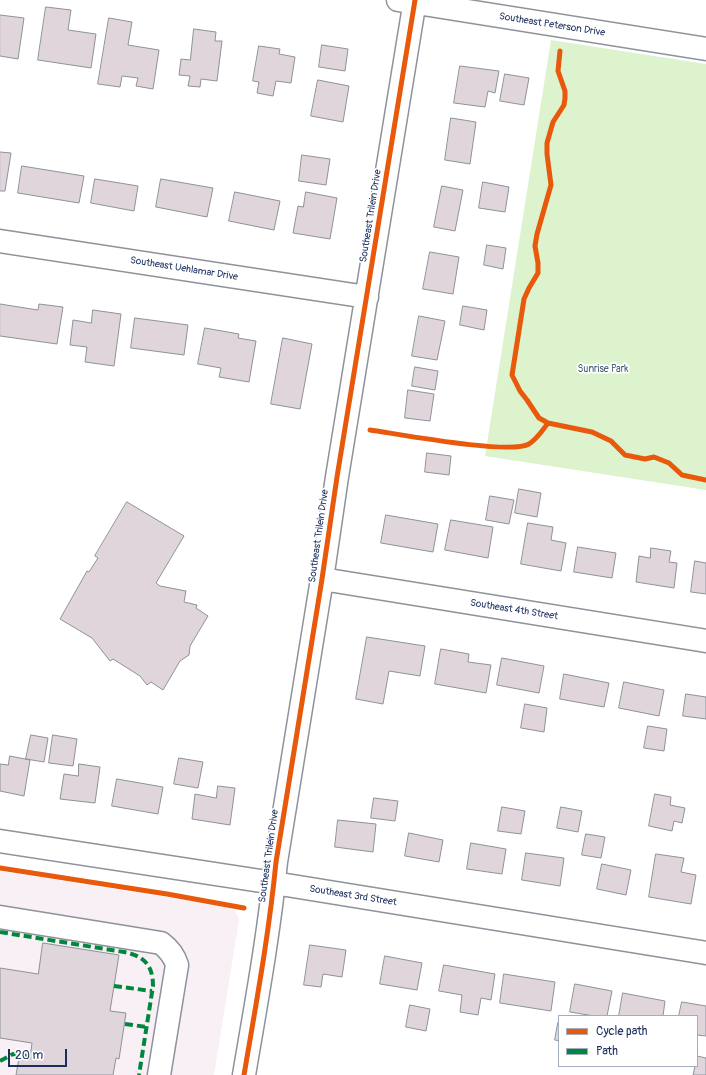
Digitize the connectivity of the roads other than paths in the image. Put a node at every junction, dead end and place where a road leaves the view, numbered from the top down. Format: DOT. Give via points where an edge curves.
graph roads {
  1 [pos="409,1"];
  2 [pos="706,49"];
  3 [pos="0,241"];
  4 [pos="367,297"];
  5 [pos="322,579"];
  6 [pos="706,641"];
  7 [pos="0,842"];
  8 [pos="274,883"];
  9 [pos="0,917"];
  10 [pos="706,954"];
  11 [pos="159,1075"];
  12 [pos="244,1075"];
  1 -- 2 [label="street, Southeast Peterson Drive"];
  1 -- 4 [label="street, Southeast Trilein Drive"];
  3 -- 4 [label="street, Southeast Uehlamar Drive"];
  4 -- 5 [label="street, Southeast Trilein Drive"];
  5 -- 6 [label="street, Southeast 4th Street"];
  5 -- 8 [label="street, Southeast Trilein Drive"];
  7 -- 8 [label="street, Southeast 3rd Street"];
  8 -- 10 [label="street, Southeast 3rd Street"];
  8 -- 12 [label="street, Southeast Trilein Drive"];
  9 -- 11 [label="street" via="161,943 166,946 177,965"];
}
